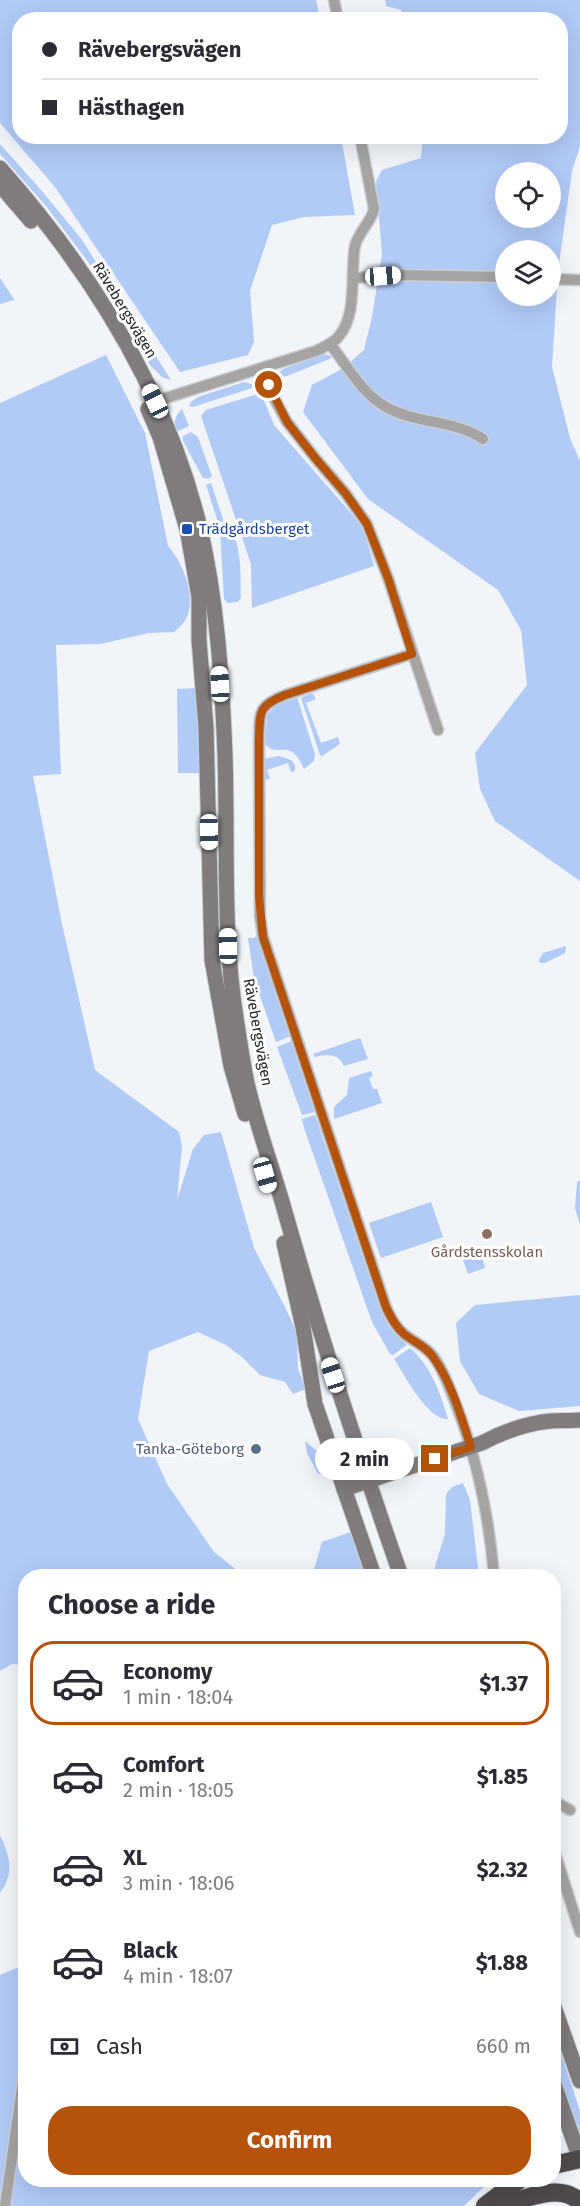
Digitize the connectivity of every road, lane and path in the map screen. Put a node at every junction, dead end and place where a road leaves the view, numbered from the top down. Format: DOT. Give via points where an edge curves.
graph roads {
  1 [pos="362,144"];
  2 [pos="0,168"];
  3 [pos="0,185"];
  4 [pos="495,277"];
  5 [pos="353,278"];
  6 [pos="561,279"];
  7 [pos="580,280"];
  8 [pos="330,344"];
  9 [pos="262,368"];
  10 [pos="151,402"];
  11 [pos="483,439"];
  12 [pos="412,654"];
  13 [pos="438,730"];
  14 [pos="573,1421"];
  15 [pos="477,1445"];
  16 [pos="367,1481"];
  17 [pos="344,1489"];
  18 [pos="372,1569"];
  19 [pos="398,1569"];
  20 [pos="493,1569"];
  21 [pos="561,1805"];
  22 [pos="570,1810"];
  23 [pos="561,1872"];
  24 [pos="580,1932"];
  25 [pos="561,2027"];
  26 [pos="580,2081"];
  27 [pos="561,2104"];
  28 [pos="18,2116"];
  29 [pos="580,2159"];
  30 [pos="561,2163"];
  31 [pos="508,2187"];
  32 [pos="580,2202"];
  33 [pos="5,2206"];
  34 [pos="485,2206"];
  35 [pos="501,2206"];
  1 -- 5 [label="street" via="374,209 357,239"];
  2 -- 10 [label="street, Rävebergsvägen" via="77,265 126,342"];
  3 -- 10 [label="street, Rävebergsvägen" via="59,255 103,317"];
  4 -- 5 [label="street"];
  5 -- 8 [label="street" via="345,327"];
  6 -- 7 [label="street"];
  8 -- 9 [label="street"];
  8 -- 11 [label="street" via="383,405 473,432"];
  9 -- 10 [label="street"];
  9 -- 12 [label="street" via="287,422 367,524"];
  10 -- 16 [label="street, Rävebergsvägen" via="171,435 182,465 199,527 215,627 225,755 231,989 247,1083"];
  10 -- 17 [label="street, Rävebergsvägen" via="187,529 200,597 212,960 221,1017 231,1066 282,1232 315,1404"];
  12 -- 13 [label="street"];
  12 -- 15 [label="street" via="285,695 263,707 259,740 260,916 263,937 386,1307 405,1334 433,1356"];
  14 -- 15 [label="street" via="502,1442"];
  15 -- 16 [label="street"];
  15 -- 20 [label="street"];
  16 -- 17 [label="street"];
  16 -- 19 [label="street, Rävebergsvägen"];
  17 -- 18 [label="street, Rävebergsvägen"];
  21 -- 22 [label="street"];
  23 -- 24 [label="street"];
  25 -- 26 [label="street"];
  27 -- 29 [label="street"];
  28 -- 33 [label="street"];
  29 -- 30 [label="highway"];
  31 -- 34 [label="highway"];
  32 -- 35 [label="highway" via="556,2192"];
}
